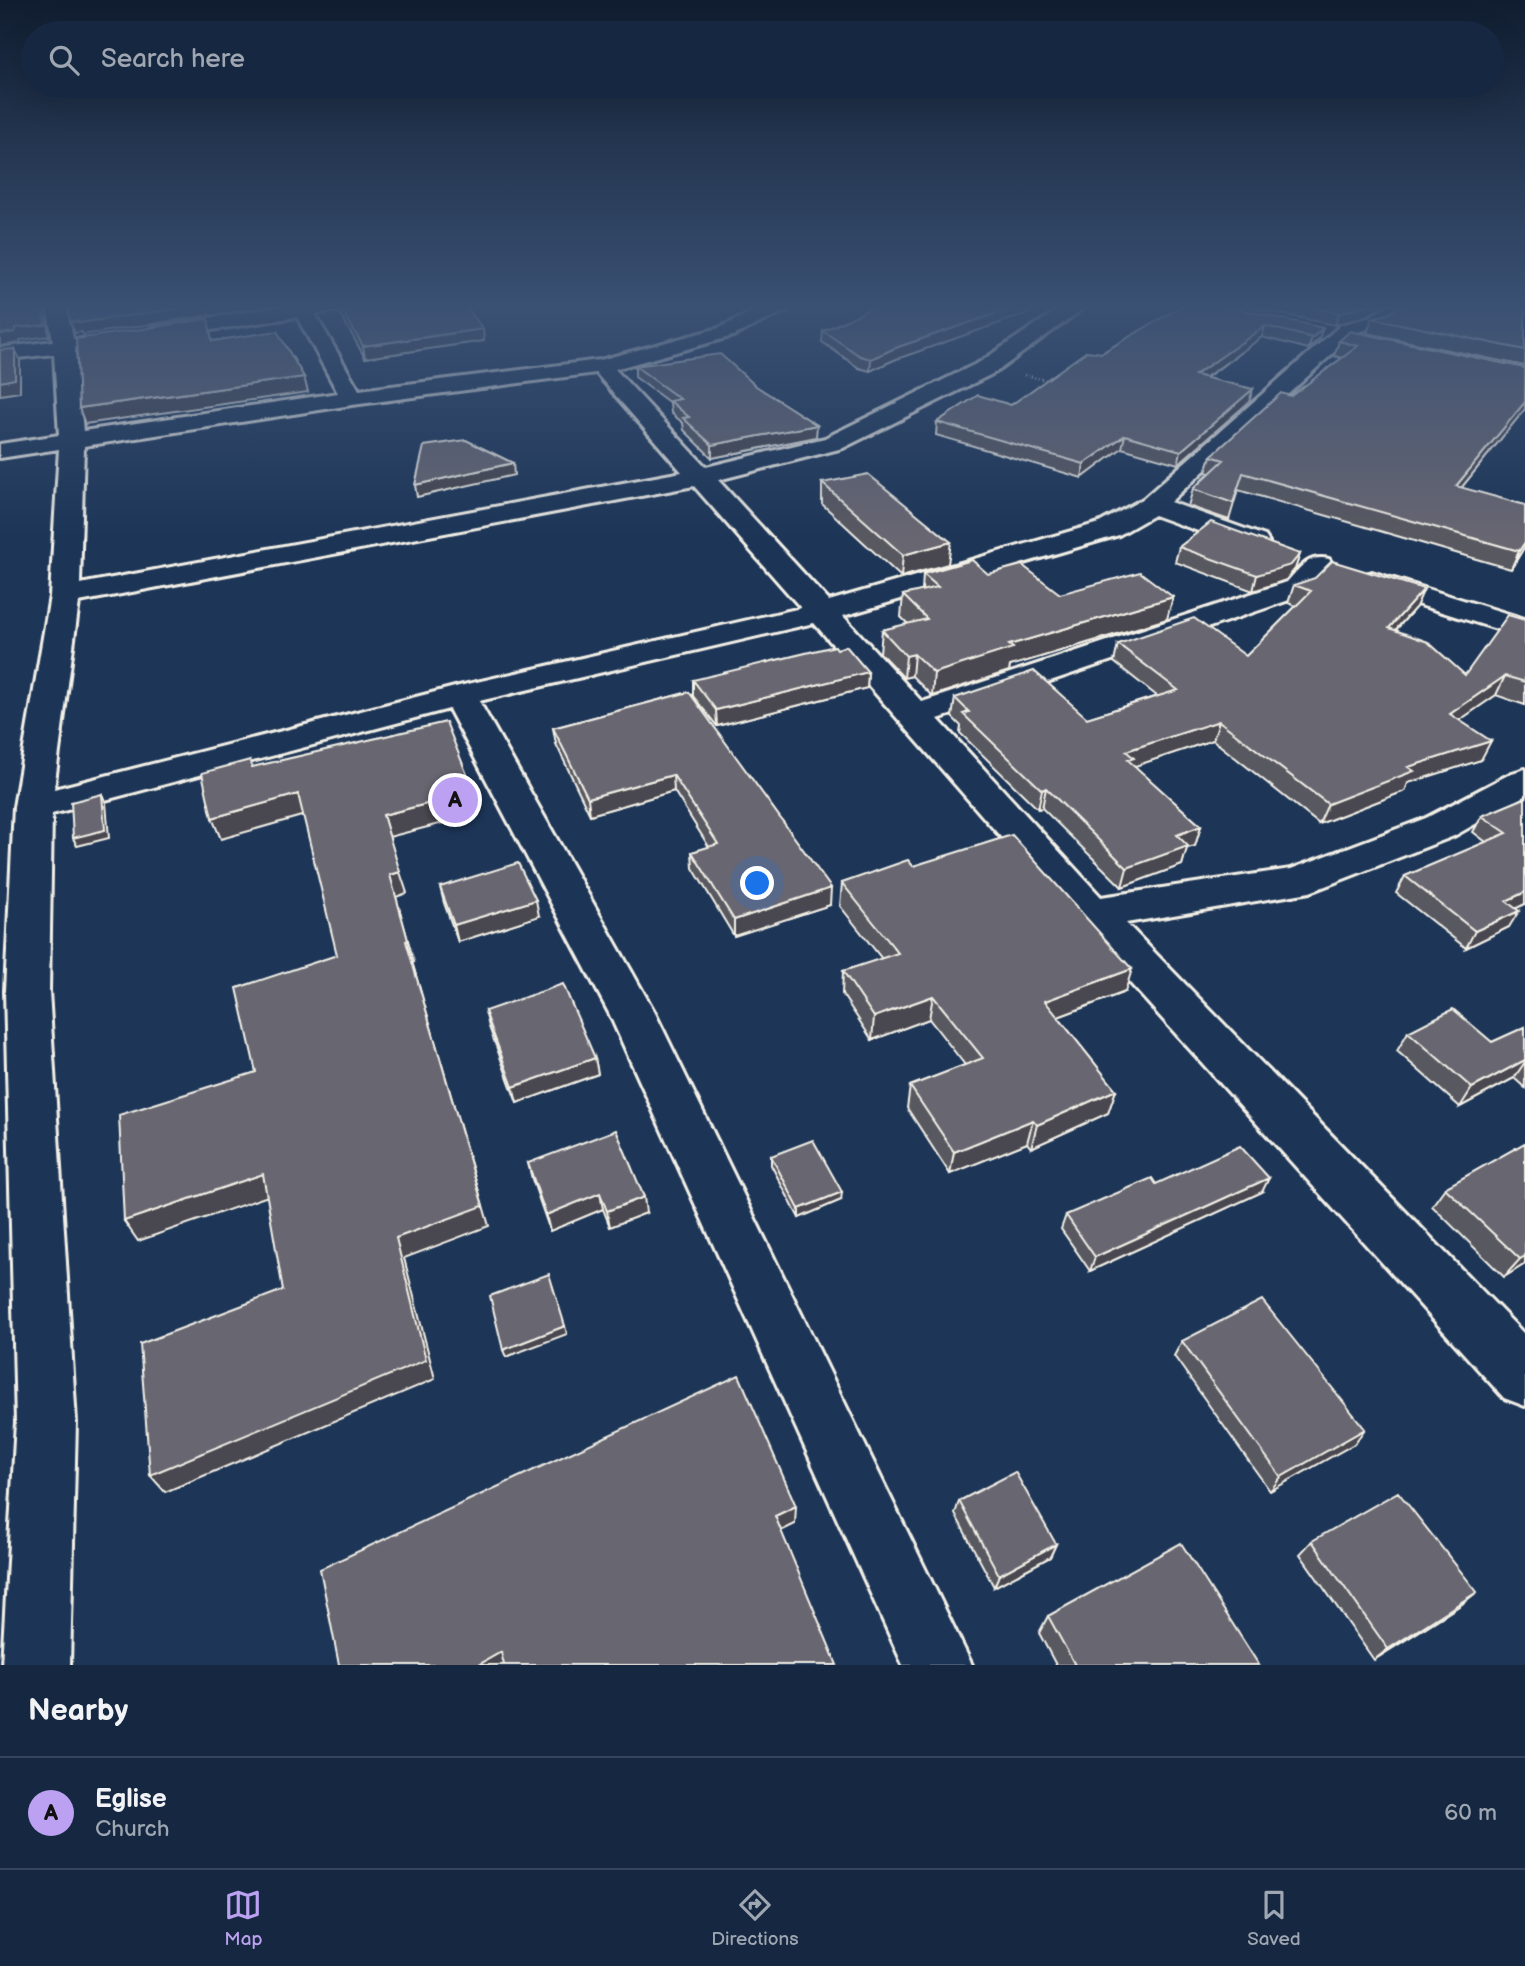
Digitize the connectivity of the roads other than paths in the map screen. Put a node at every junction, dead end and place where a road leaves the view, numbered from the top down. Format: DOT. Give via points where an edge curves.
graph roads {
  1 [pos="79,383"];
  2 [pos="343,383"];
  3 [pos="471,383"];
  4 [pos="616,383"];
  5 [pos="956,383"];
  6 [pos="1277,383"];
  7 [pos="352,398"];
  8 [pos="72,442"];
  9 [pos="0,452"];
  10 [pos="699,477"];
  11 [pos="1152,505"];
  12 [pos="1299,558"];
  13 [pos="65,596"];
  14 [pos="820,612"];
  15 [pos="1525,629"];
  16 [pos="459,696"];
  17 [pos="915,715"];
  18 [pos="1525,781"];
  19 [pos="33,807"];
  20 [pos="1092,913"];
  21 [pos="13,995"];
  22 [pos="1525,1377"];
  23 [pos="36,1665"];
  24 [pos="938,1665"];
  1 -- 8 [label="street"];
  2 -- 7 [label="street"];
  3 -- 7 [label="street"];
  4 -- 10 [label="street"];
  5 -- 10 [label="street" via="834,443"];
  6 -- 11 [label="street"];
  7 -- 8 [label="street"];
  8 -- 9 [label="street"];
  8 -- 13 [label="street"];
  10 -- 13 [label="street"];
  10 -- 14 [label="street"];
  11 -- 12 [label="street"];
  11 -- 14 [label="street" via="1109,529"];
  12 -- 15 [label="street"];
  12 -- 17 [label="street" via="1297,588"];
  13 -- 19 [label="street"];
  14 -- 16 [label="street"];
  14 -- 17 [label="street"];
  16 -- 19 [label="street"];
  16 -- 24 [label="street" via="632,1013"];
  17 -- 20 [label="street"];
  18 -- 20 [label="street" via="1440,827 1296,881"];
  19 -- 21 [label="street"];
  20 -- 22 [label="street"];
  21 -- 23 [label="street" via="46,1422"];
}
